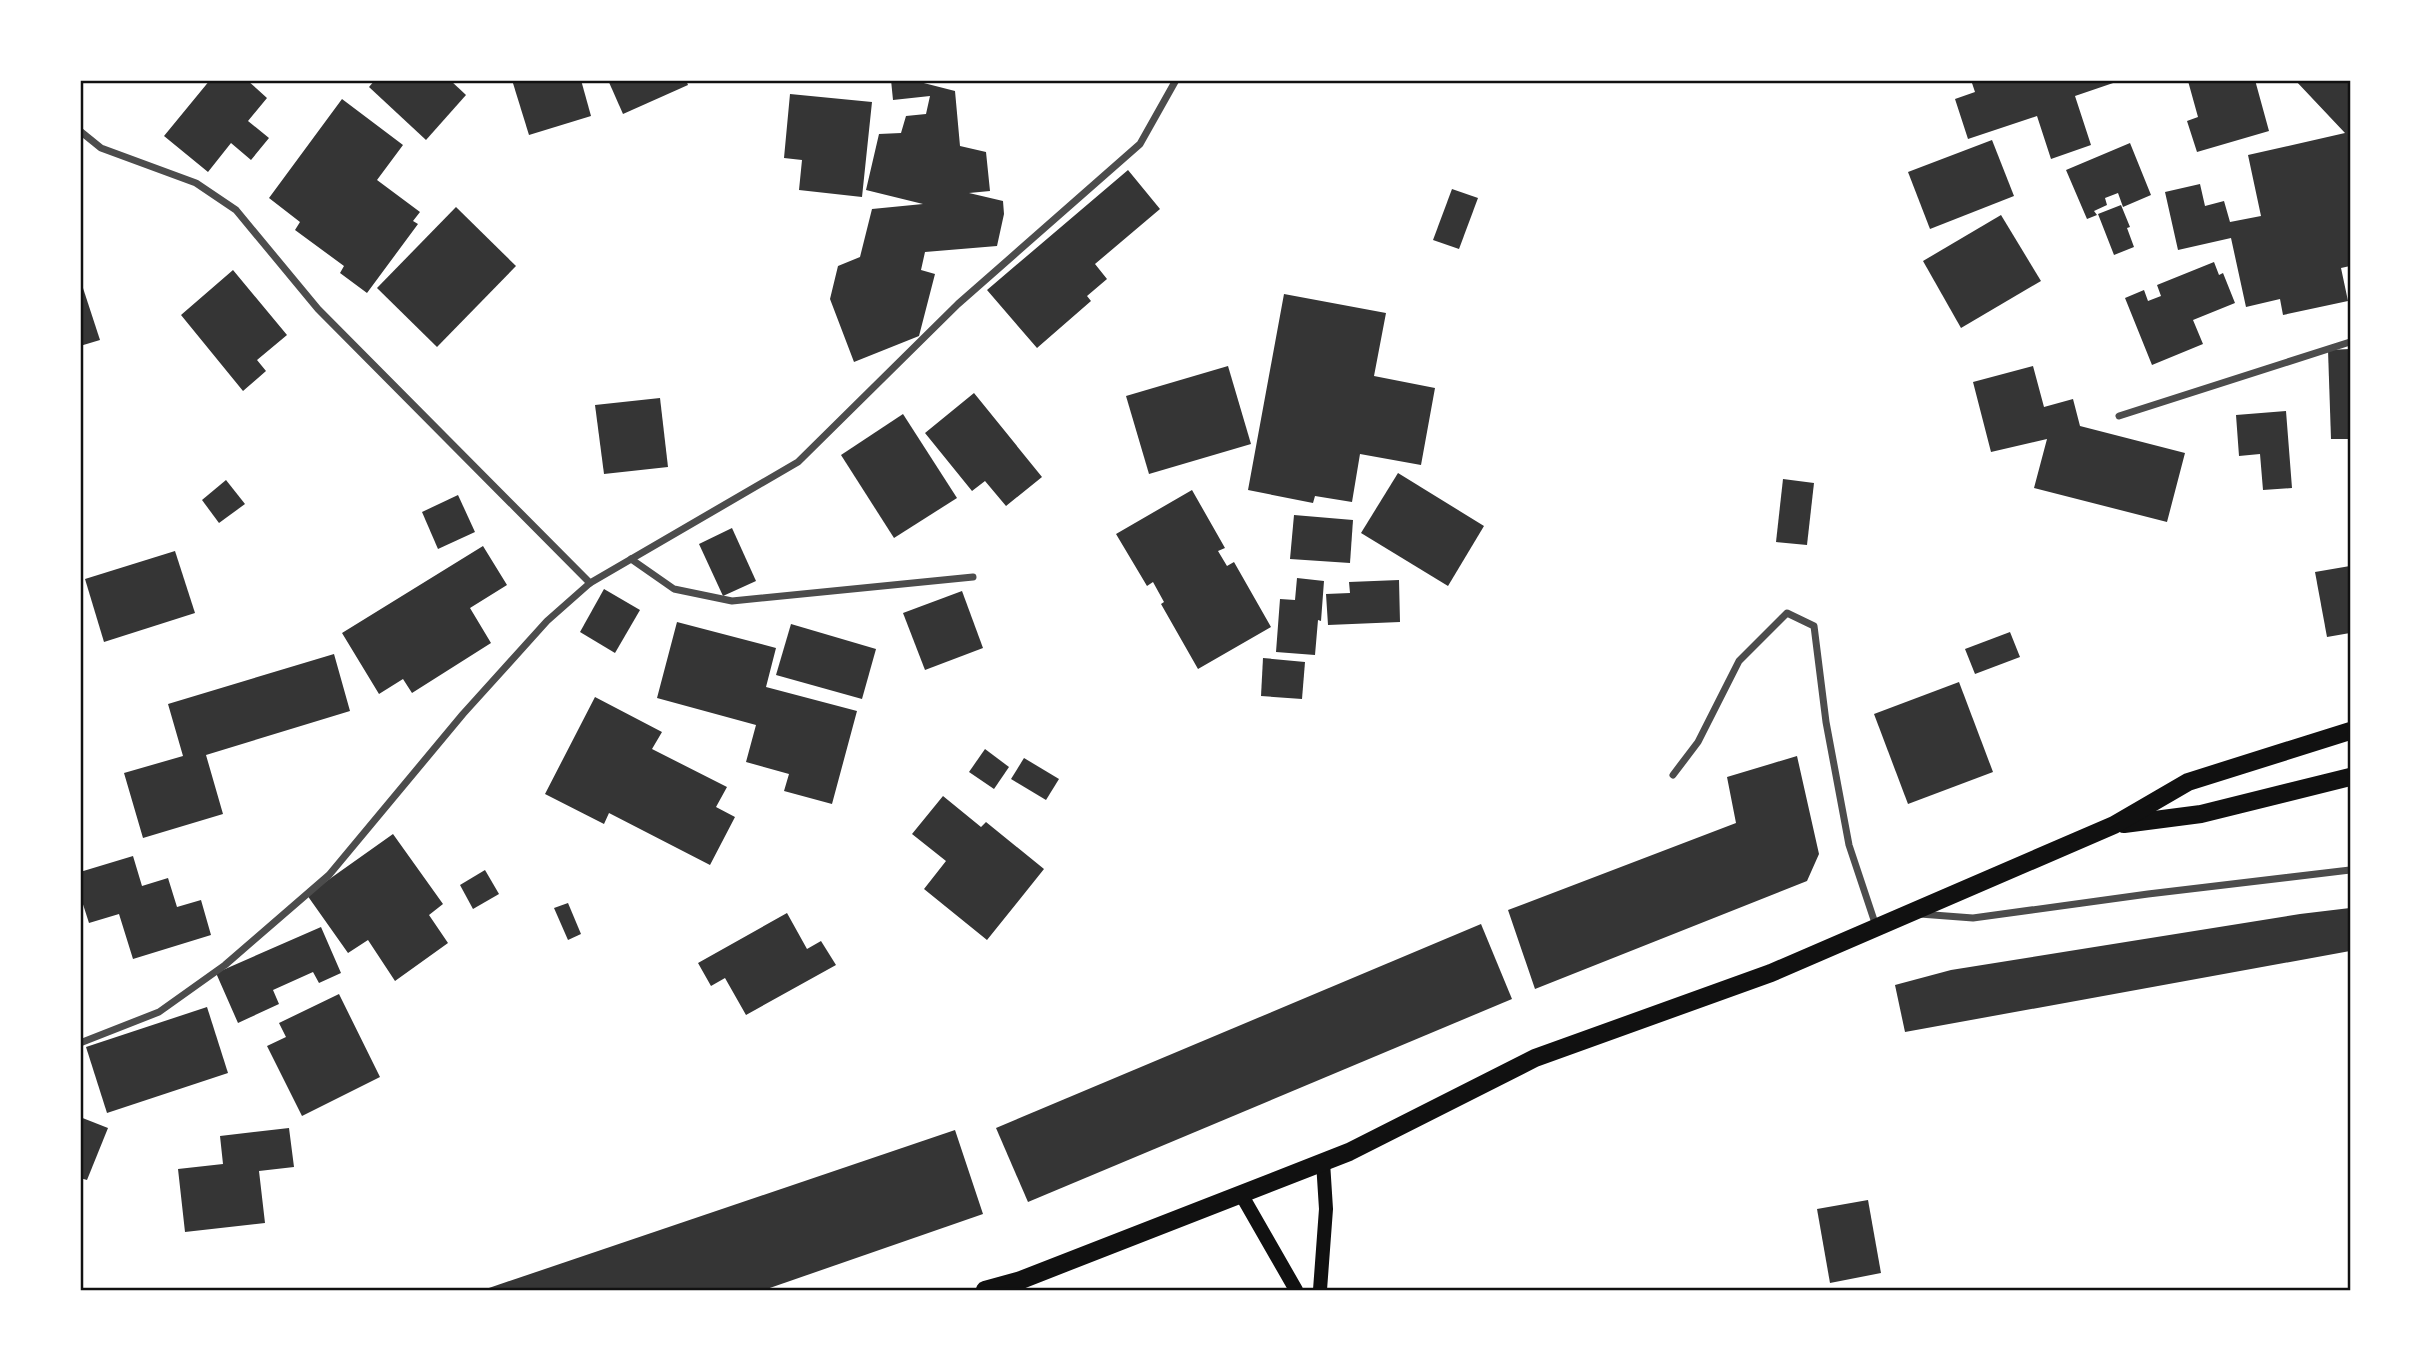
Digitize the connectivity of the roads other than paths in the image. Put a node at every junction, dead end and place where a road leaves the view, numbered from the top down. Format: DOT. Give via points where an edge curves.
graph roads {
  1 [pos="1176,80"];
  2 [pos="80,131"];
  3 [pos="2350,342"];
  4 [pos="2119,416"];
  5 [pos="631,559"];
  6 [pos="973,577"];
  7 [pos="590,583"];
  8 [pos="2350,731"];
  9 [pos="1673,775"];
  10 [pos="2350,777"];
  11 [pos="2114,825"];
  12 [pos="2350,870"];
  13 [pos="1906,913"];
  14 [pos="1876,926"];
  15 [pos="80,1043"];
  16 [pos="1323,1162"];
  17 [pos="1241,1194"];
  18 [pos="985,1290"];
  19 [pos="1296,1290"];
  20 [pos="1320,1290"];
  1 -- 5 [label="street" via="1140,144 958,304 798,462"];
  2 -- 7 [label="street" via="101,148 197,183 236,210 318,309"];
  3 -- 4 [label="street"];
  5 -- 6 [label="street" via="674,589 732,601"];
  5 -- 7 [label="street"];
  7 -- 15 [label="street" via="547,621 463,714 330,876 225,965 159,1012"];
  8 -- 11 [label="main road" via="2188,782"];
  9 -- 14 [label="street" via="1698,742 1739,660 1787,613 1814,626 1849,845"];
  10 -- 11 [label="main road" via="2201,814"];
  11 -- 13 [label="main road"];
  12 -- 13 [label="street" via="1973,918"];
  13 -- 14 [label="main road"];
  14 -- 16 [label="main road" via="1771,973 1535,1058"];
  16 -- 17 [label="main road"];
  16 -- 20 [label="main road" via="1326,1209"];
  17 -- 18 [label="main road"];
  17 -- 19 [label="main road"];
}
